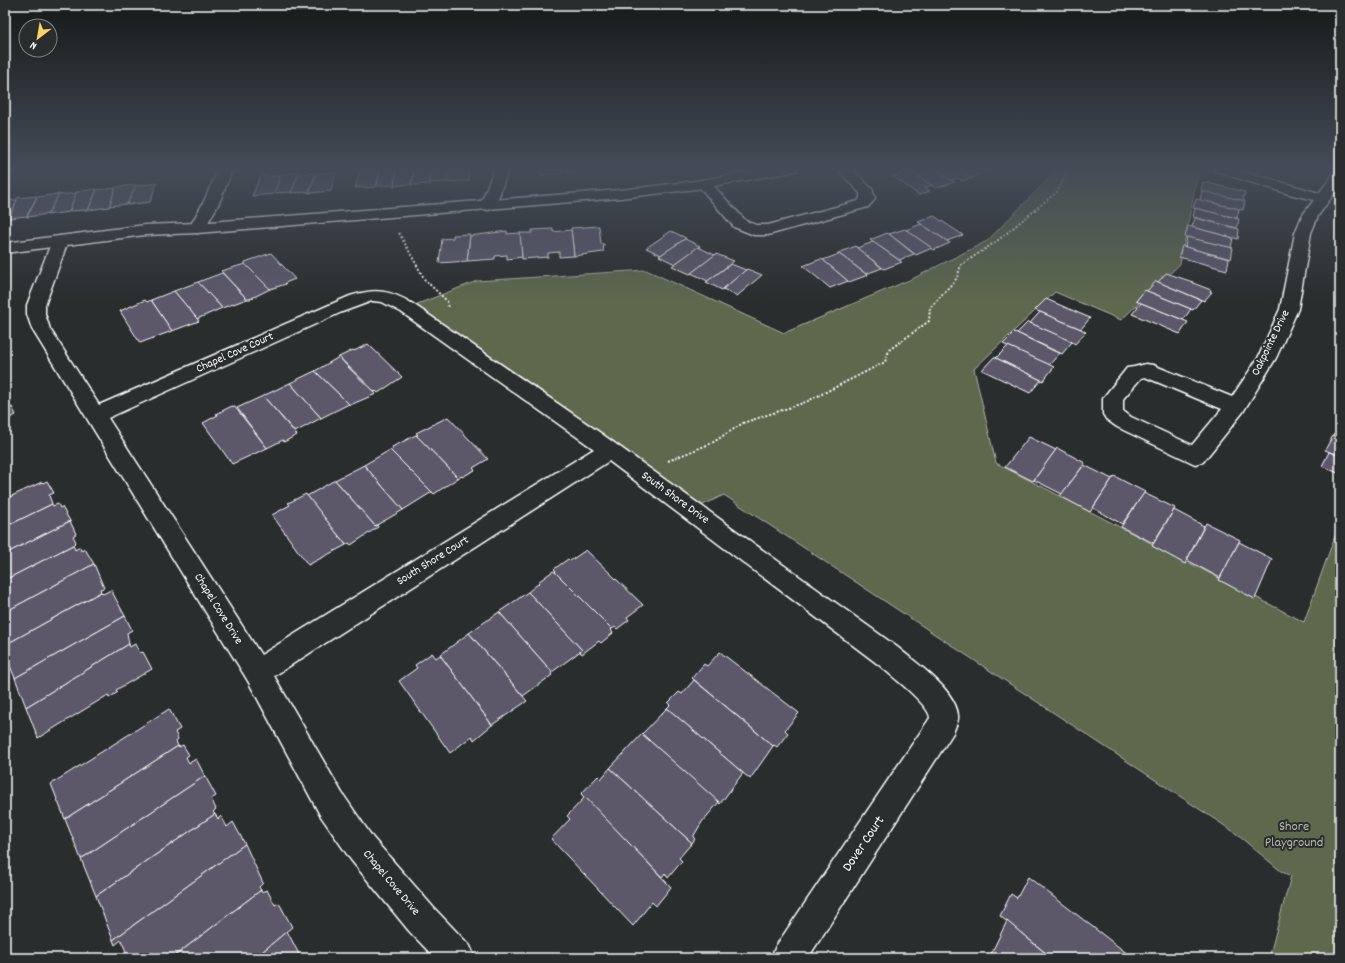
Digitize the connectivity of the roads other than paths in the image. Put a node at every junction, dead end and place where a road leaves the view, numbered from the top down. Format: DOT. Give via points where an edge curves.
graph roads {
  1 [pos="205,213"];
  2 [pos="380,213"];
  3 [pos="730,213"];
  4 [pos="830,213"];
  5 [pos="1312,213"];
  6 [pos="197,228"];
  7 [pos="60,241"];
  8 [pos="5,248"];
  9 [pos="376,295"];
  10 [pos="1236,407"];
  11 [pos="96,415"];
  12 [pos="609,450"];
  13 [pos="257,672"];
  14 [pos="940,730"];
  15 [pos="458,958"];
  16 [pos="788,958"];
  1 -- 6 [label="street"];
  2 -- 6 [label="street"];
  3 -- 4 [label="street" via="740,224 754,230 768,230"];
  5 -- 10 [label="street, Oakpointe Drive" via="1303,233 1289,309 1267,358"];
  6 -- 7 [label="street" via="145,230"];
  7 -- 8 [label="street"];
  7 -- 11 [label="street, Chapel Cove Drive" via="38,296 36,314 41,329"];
  9 -- 11 [label="street, Chapel Cove Court" via="336,308"];
  9 -- 12 [label="street, South Shore Drive" via="396,300"];
  10 -- 10 [label="street, Oakpointe Drive" via="1146,370 1134,373 1113,398 1113,414 1124,422 1195,456"];
  11 -- 13 [label="street, Chapel Cove Drive"];
  12 -- 13 [label="street, South Shore Court"];
  12 -- 14 [label="street, South Shore Drive" via="888,656 928,691 942,708 944,716"];
  13 -- 15 [label="street, Chapel Cove Drive" via="331,804 362,849"];
  14 -- 16 [label="street, Dover Court"];
}
